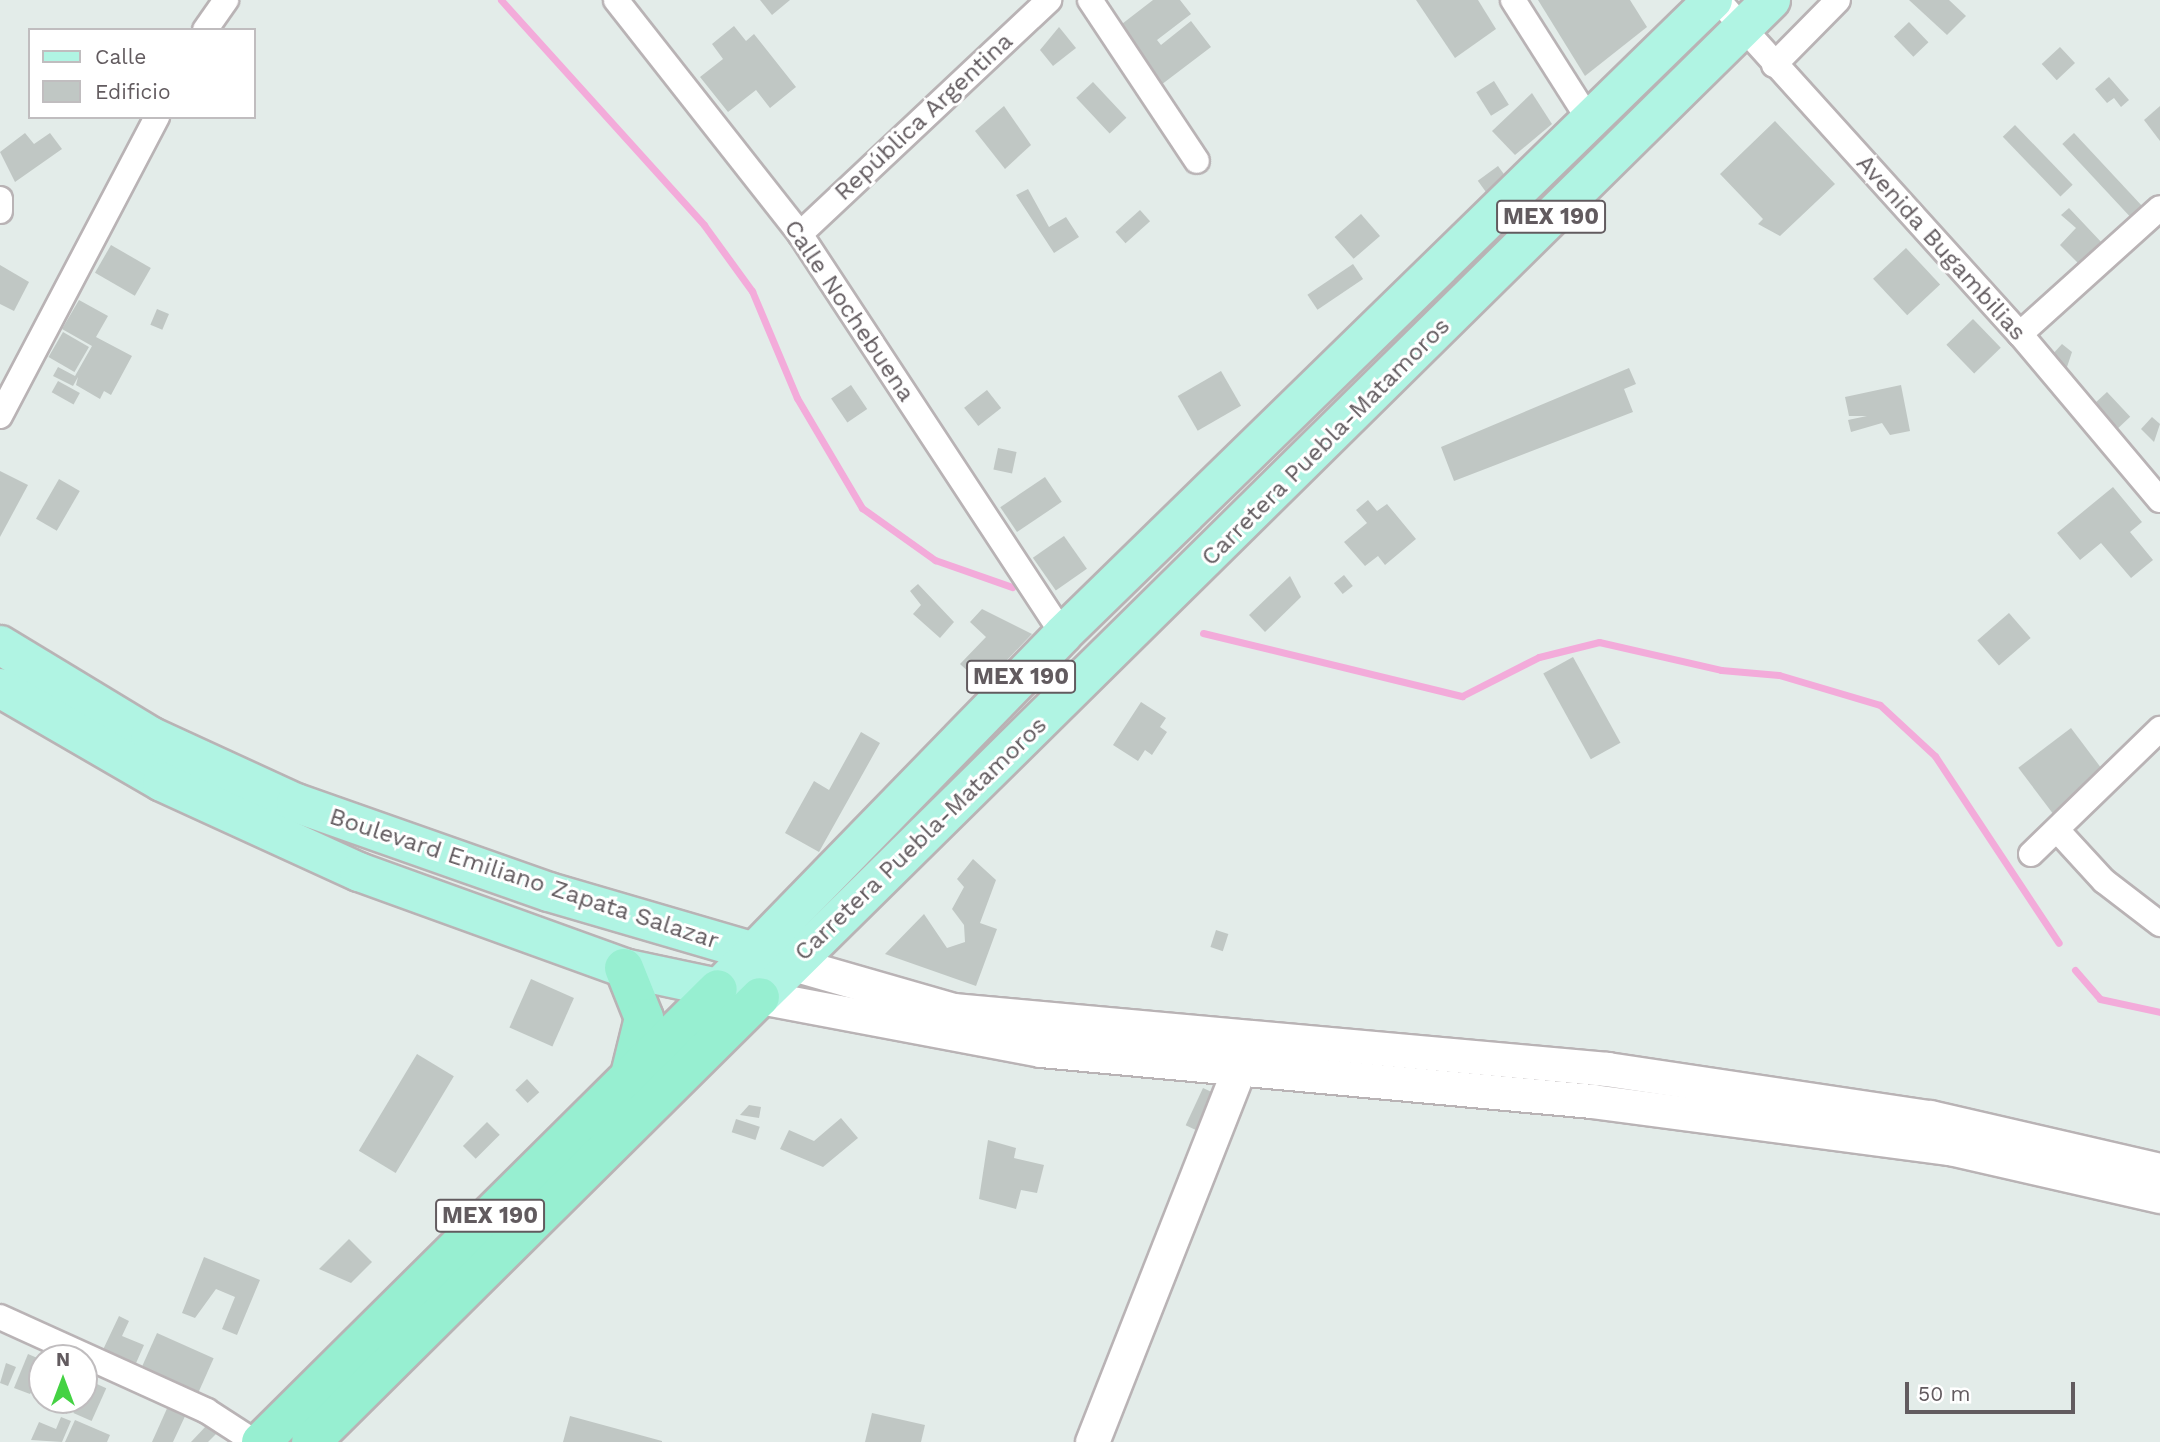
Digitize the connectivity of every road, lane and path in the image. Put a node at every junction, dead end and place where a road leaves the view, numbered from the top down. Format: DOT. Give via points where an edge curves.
graph roads {
  1 [pos="226,0"];
  2 [pos="616,0"];
  3 [pos="1049,0"];
  4 [pos="1090,0"];
  5 [pos="1513,0"];
  6 [pos="1771,0"];
  7 [pos="1838,0"];
  8 [pos="1724,9"];
  9 [pos="206,28"];
  10 [pos="1774,65"];
  11 [pos="156,119"];
  12 [pos="1591,123"];
  13 [pos="1197,161"];
  14 [pos="0,199"];
  15 [pos="2160,208"];
  16 [pos="0,211"];
  17 [pos="800,234"];
  18 [pos="2020,334"];
  19 [pos="0,416"];
  20 [pos="2160,500"];
  21 [pos="1063,634"];
  22 [pos="0,645"];
  23 [pos="0,688"];
  24 [pos="2160,729"];
  25 [pos="2058,831"];
  26 [pos="2031,854"];
  27 [pos="618,912"];
  28 [pos="2160,924"];
  29 [pos="750,951"];
  30 [pos="793,964"];
  31 [pos="614,965"];
  32 [pos="718,989"];
  33 [pos="760,997"];
  34 [pos="892,1008"];
  35 [pos="1251,1033"];
  36 [pos="1241,1070"];
  37 [pos="629,1077"];
  38 [pos="2160,1170"];
  39 [pos="2160,1196"];
  40 [pos="0,1317"];
  41 [pos="255,1442"];
  42 [pos="261,1442"];
  43 [pos="311,1442"];
  44 [pos="1092,1442"];
  1 -- 9 [label="street"];
  2 -- 17 [label="street, Calle Nochebuena"];
  3 -- 17 [label="street, República Argentina"];
  4 -- 13 [label="street"];
  5 -- 12 [label="street"];
  6 -- 8 [label="main road, Carretera Puebla-Matamoros / MEX 190"];
  7 -- 10 [label="street"];
  8 -- 10 [label="street, Avenida Bugambilias"];
  8 -- 12 [label="main road, Carretera Puebla-Matamoros / MEX 190"];
  8 -- 30 [label="main road, Carretera Puebla-Matamoros / MEX 190"];
  10 -- 18 [label="street, Avenida Bugambilias"];
  11 -- 19 [label="street"];
  12 -- 21 [label="main road, Carretera Puebla-Matamoros / MEX 190"];
  14 -- 16 [label="street"];
  15 -- 18 [label="street"];
  17 -- 21 [label="street, Calle Nochebuena"];
  18 -- 20 [label="street, Avenida Bugambilias"];
  21 -- 29 [label="main road, Carretera Puebla-Matamoros / MEX 190"];
  22 -- 27 [label="main road, Boulevard Emiliano Zapata Salazar" via="150,736 296,803"];
  23 -- 31 [label="main road, Boulevard Emiliano Zapata Salazar" via="95,746 253,825 359,872"];
  24 -- 25 [label="street"];
  25 -- 26 [label="street"];
  25 -- 28 [label="street" via="2104,881"];
  27 -- 29 [label="main road, Boulevard Emiliano Zapata Salazar"];
  27 -- 31 [label="main road"];
  29 -- 30 [label="main road, Boulevard Emiliano Zapata Salazar"];
  29 -- 32 [label="main road, Carretera Puebla-Matamoros / MEX 190"];
  30 -- 33 [label="main road, Carretera Puebla-Matamoros / MEX 190"];
  30 -- 34 [label="street"];
  31 -- 32 [label="main road, Boulevard Emiliano Zapata Salazar"];
  31 -- 37 [label="highway" via="644,1018 641,1049"];
  32 -- 33 [label="main road, Boulevard Emiliano Zapata Salazar"];
  32 -- 37 [label="highway, Carretera Puebla-Matamoros / MEX 190"];
  33 -- 34 [label="street"];
  33 -- 43 [label="highway, Carretera Puebla-Matamoros / MEX 190"];
  34 -- 35 [label="street"];
  34 -- 36 [label="street" via="1041,1050"];
  35 -- 36 [label="street"];
  35 -- 38 [label="street" via="1607,1069 1930,1117"];
  36 -- 39 [label="street" via="1592,1101 1937,1146"];
  36 -- 44 [label="street"];
  37 -- 42 [label="highway, Carretera Puebla-Matamoros / MEX 190"];
  40 -- 41 [label="street" via="207,1411"];
}
